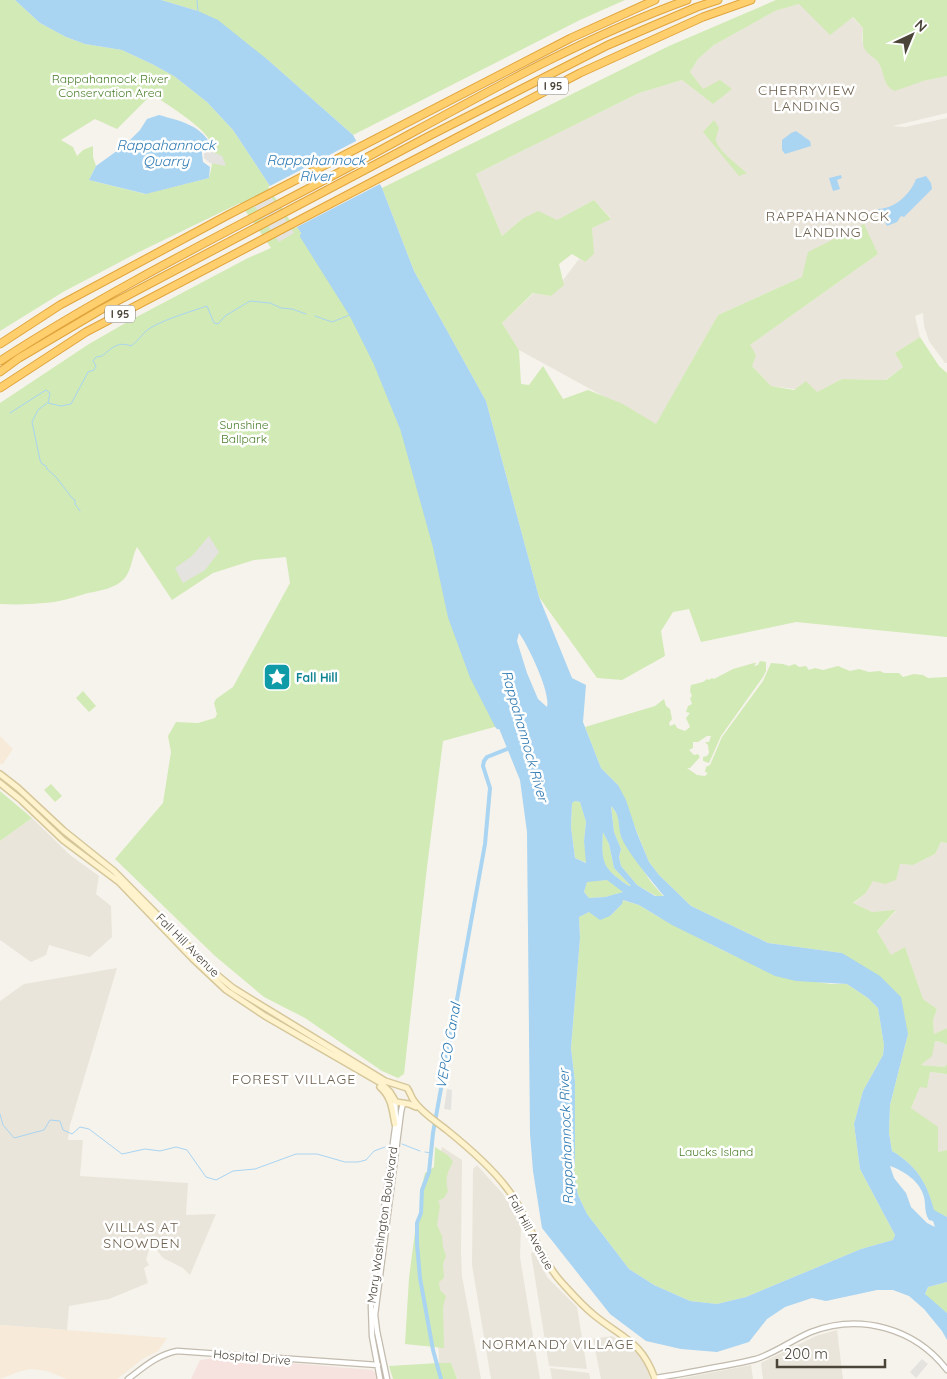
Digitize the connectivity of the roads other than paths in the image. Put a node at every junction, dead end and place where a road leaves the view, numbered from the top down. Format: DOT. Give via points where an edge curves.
graph roads {
  1 [pos="655,0"];
  2 [pos="687,0"];
  3 [pos="718,0"];
  4 [pos="751,0"];
  5 [pos="0,344"];
  6 [pos="0,361"];
  7 [pos="0,372"];
  8 [pos="0,388"];
  9 [pos="0,774"];
  10 [pos="0,783"];
  11 [pos="71,837"];
  12 [pos="63,840"];
  13 [pos="353,1068"];
  14 [pos="399,1086"];
  15 [pos="410,1094"];
  16 [pos="393,1098"];
  17 [pos="404,1103"];
  18 [pos="423,1111"];
  19 [pos="395,1124"];
  20 [pos="384,1365"];
  21 [pos="377,1366"];
  22 [pos="947,1370"];
  23 [pos="128,1379"];
  24 [pos="380,1379"];
  25 [pos="387,1379"];
  26 [pos="655,1379"];
  1 -- 5 [label="highway" via="571,38 228,215 60,305"];
  2 -- 6 [label="highway, I 95" via="576,46 97,303"];
  3 -- 7 [label="highway, I 95" via="608,45 431,136 102,309"];
  4 -- 8 [label="highway, I 95" via="703,17 580,72 86,332"];
  9 -- 11 [label="main road, Fall Hill Avenue"];
  10 -- 12 [label="main road, Fall Hill Avenue"];
  11 -- 12 [label="main road"];
  11 -- 14 [label="main road, Fall Hill Avenue" via="114,871 233,988"];
  12 -- 13 [label="main road, Fall Hill Avenue" via="118,882 226,990"];
  13 -- 16 [label="main road, Fall Hill Avenue" via="380,1084"];
  13 -- 19 [label="main road" via="384,1091 392,1106"];
  14 -- 15 [label="main road, Fall Hill Avenue" via="406,1087"];
  14 -- 16 [label="main road" via="393,1090"];
  15 -- 17 [label="main road"];
  15 -- 18 [label="main road, Fall Hill Avenue"];
  16 -- 17 [label="main road, Fall Hill Avenue"];
  16 -- 19 [label="street, Mary Washington Boulevard"];
  17 -- 18 [label="main road, Fall Hill Avenue"];
  17 -- 20 [label="street, Mary Washington Boulevard" via="376,1301 376,1331"];
  18 -- 26 [label="main road, Fall Hill Avenue" via="470,1149 506,1187 545,1261 559,1280 594,1315 636,1344"];
  19 -- 21 [label="street, Mary Washington Boulevard" via="371,1303"];
  20 -- 21 [label="street, Hospital Drive"];
  20 -- 25 [label="street, Mary Washington Boulevard"];
  21 -- 23 [label="street, Hospital Drive" via="177,1351 154,1359"];
  21 -- 24 [label="street, Mary Washington Boulevard"];
  22 -- 26 [label="street" via="930,1352 903,1335 876,1325 850,1323 810,1333 756,1359"];
}
